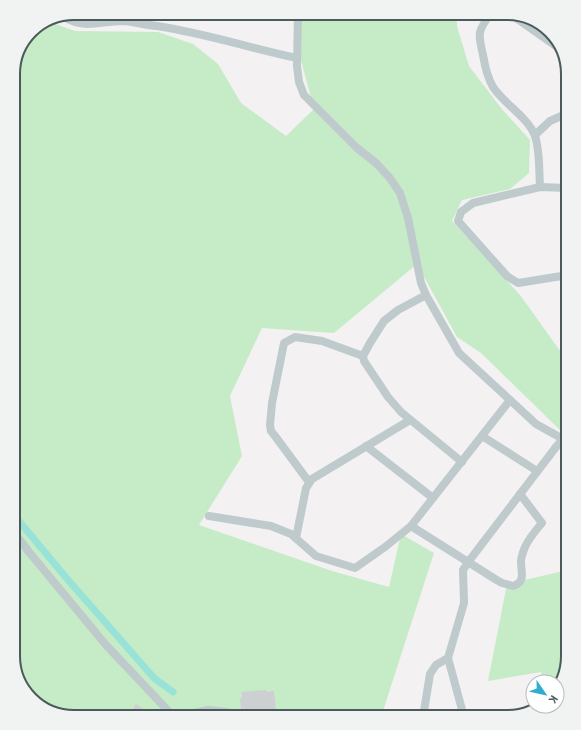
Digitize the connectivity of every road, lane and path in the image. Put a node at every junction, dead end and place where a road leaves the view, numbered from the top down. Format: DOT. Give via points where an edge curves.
graph roads {
  1 [pos="70,20"];
  2 [pos="107,20"];
  3 [pos="138,20"];
  4 [pos="298,20"];
  5 [pos="486,20"];
  6 [pos="523,23"];
  7 [pos="551,43"];
  8 [pos="297,58"];
  9 [pos="561,116"];
  10 [pos="535,135"];
  11 [pos="540,187"];
  12 [pos="561,188"];
  13 [pos="561,276"];
  14 [pos="426,295"];
  15 [pos="363,356"];
  16 [pos="510,400"];
  17 [pos="410,420"];
  18 [pos="482,436"];
  19 [pos="561,438"];
  20 [pos="561,444"];
  21 [pos="366,446"];
  22 [pos="462,462"];
  23 [pos="537,471"];
  24 [pos="310,482"];
  25 [pos="520,494"];
  26 [pos="433,498"];
  27 [pos="210,516"];
  28 [pos="411,526"];
  29 [pos="296,538"];
  30 [pos="20,540"];
  31 [pos="469,561"];
  32 [pos="448,658"];
  33 [pos="168,710"];
  34 [pos="424,710"];
  35 [pos="462,710"];
  1 -- 2 [label="street" via="84,24"];
  3 -- 8 [label="street"];
  4 -- 8 [label="street"];
  5 -- 10 [label="street" via="479,35 487,75 493,88"];
  6 -- 7 [label="street"];
  8 -- 14 [label="street" via="299,82 304,95 357,148 376,163 400,193"];
  9 -- 10 [label="street" via="550,121"];
  10 -- 11 [label="street"];
  11 -- 12 [label="street"];
  11 -- 13 [label="street" via="473,203 461,212 458,221 507,276 518,283"];
  14 -- 15 [label="street" via="384,321"];
  14 -- 16 [label="street" via="459,353"];
  15 -- 17 [label="street" via="388,397"];
  15 -- 24 [label="street" via="322,341 295,337 284,343 270,425 275,436"];
  16 -- 18 [label="street"];
  16 -- 19 [label="street" via="536,424"];
  17 -- 21 [label="street"];
  17 -- 22 [label="street"];
  18 -- 22 [label="street"];
  18 -- 23 [label="street"];
  20 -- 23 [label="street"];
  21 -- 24 [label="street"];
  21 -- 26 [label="street"];
  22 -- 26 [label="street"];
  23 -- 25 [label="street"];
  24 -- 29 [label="street" via="306,488"];
  25 -- 31 [label="street"];
  25 -- 31 [label="street" via="542,523 522,553 521,581 510,586"];
  26 -- 28 [label="street"];
  27 -- 29 [label="street" via="271,526"];
  28 -- 29 [label="street" via="355,568 316,556"];
  28 -- 31 [label="street"];
  30 -- 33 [label="street" via="106,645"];
  31 -- 32 [label="street" via="463,570 464,603"];
  32 -- 34 [label="street" via="436,664 430,674"];
  32 -- 35 [label="street"];
}
